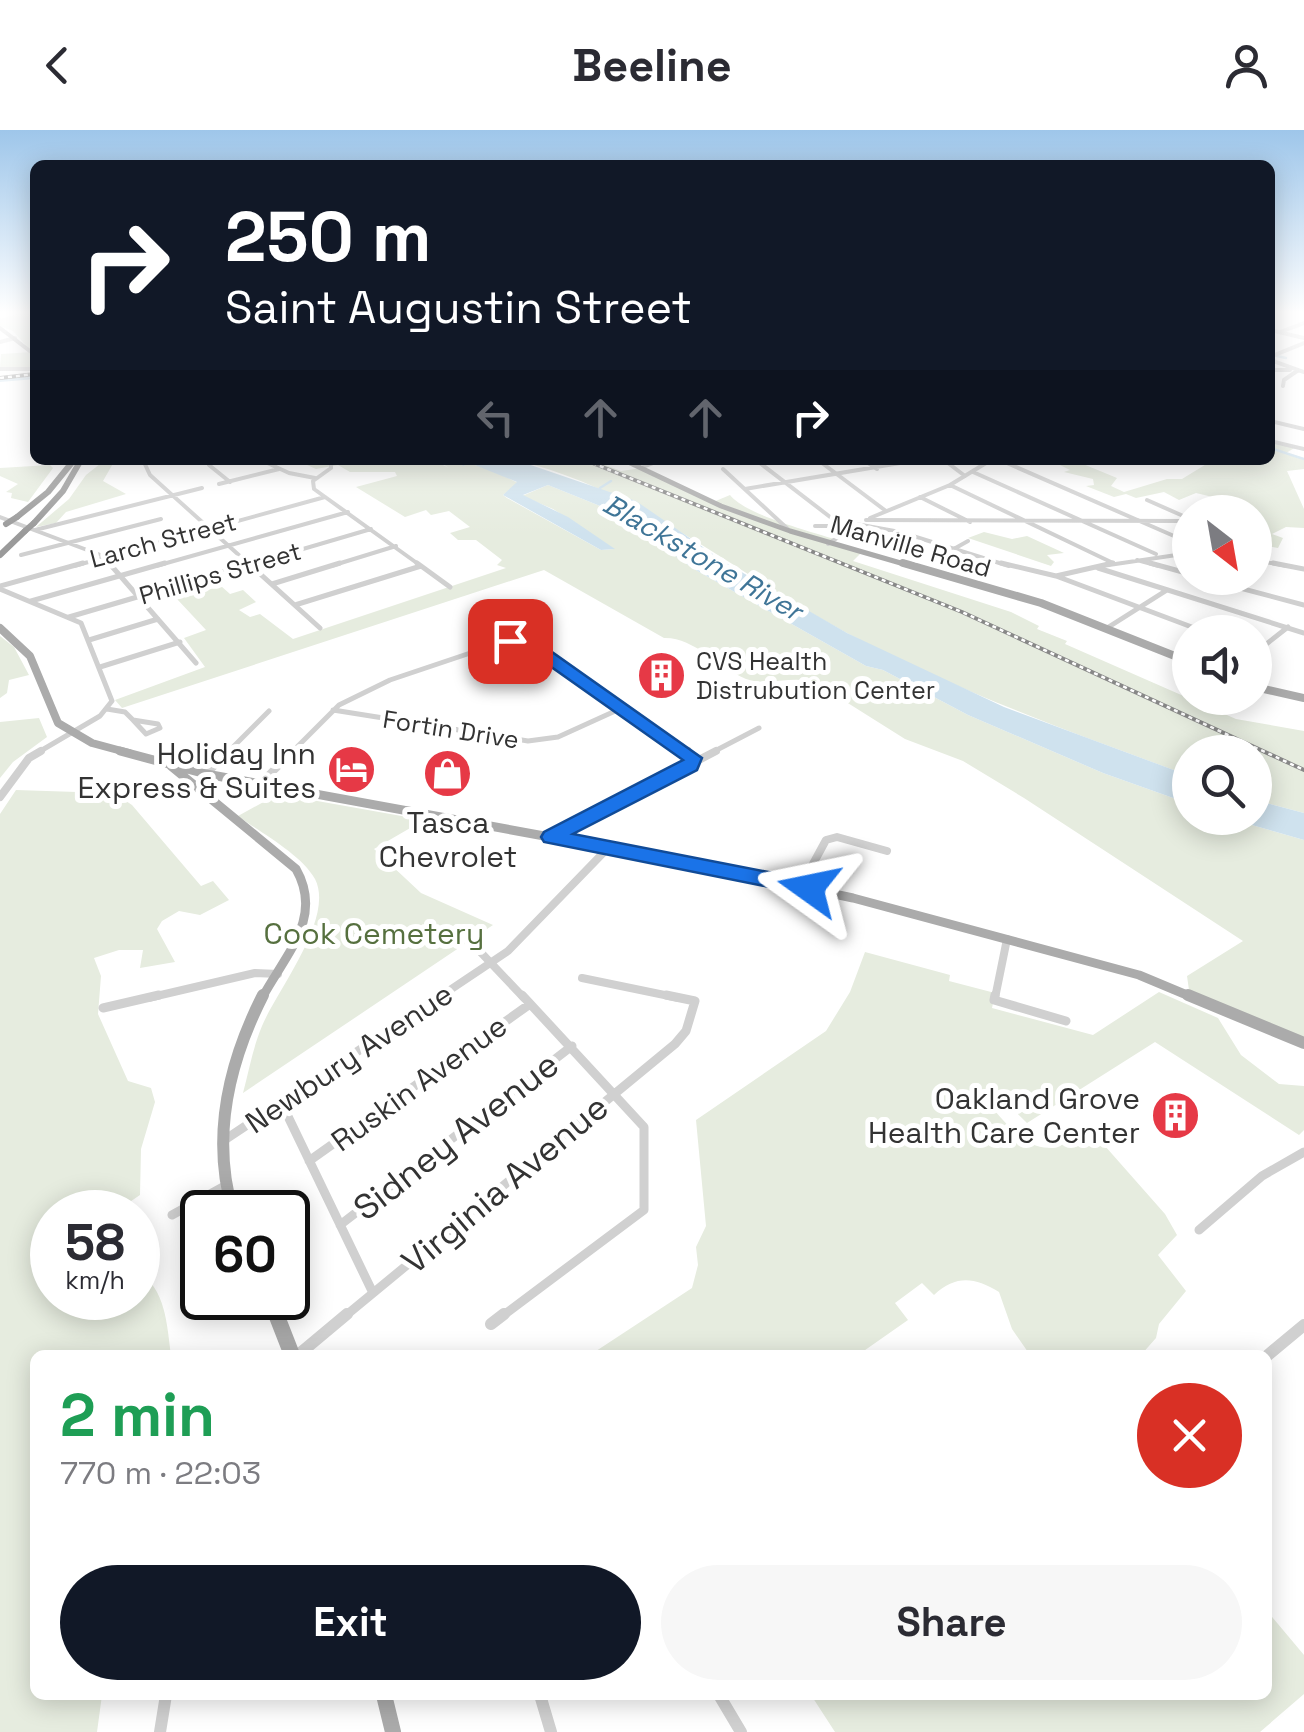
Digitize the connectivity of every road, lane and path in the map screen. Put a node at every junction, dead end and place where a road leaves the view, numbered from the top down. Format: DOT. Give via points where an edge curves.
graph roads {
  1 [pos="1275,422"];
  2 [pos="1304,429"];
  3 [pos="1275,442"];
  4 [pos="1304,449"];
  5 [pos="73,465"];
  6 [pos="76,465"];
  7 [pos="145,465"];
  8 [pos="209,465"];
  9 [pos="272,465"];
  10 [pos="331,465"];
  11 [pos="636,465"];
  12 [pos="649,465"];
  13 [pos="763,465"];
  14 [pos="825,465"];
  15 [pos="872,465"];
  16 [pos="892,465"];
  17 [pos="951,465"];
  18 [pos="984,465"];
  19 [pos="1011,465"];
  20 [pos="279,468"];
  21 [pos="643,468"];
  22 [pos="877,468"];
  23 [pos="723,469"];
  24 [pos="973,472"];
  25 [pos="837,474"];
  26 [pos="965,476"];
  27 [pos="315,478"];
  28 [pos="230,482"];
  29 [pos="787,482"];
  30 [pos="219,484"];
  31 [pos="950,485"];
  32 [pos="202,488"];
  33 [pos="746,489"];
  34 [pos="174,496"];
  35 [pos="326,497"];
  36 [pos="920,497"];
  37 [pos="1147,500"];
  38 [pos="348,512"];
  39 [pos="886,512"];
  40 [pos="1172,512"];
  41 [pos="161,518"];
  42 [pos="866,520"];
  43 [pos="1172,521"];
  44 [pos="1029,522"];
  45 [pos="1086,522"];
  46 [pos="1141,522"];
  47 [pos="2,523"];
  48 [pos="972,523"];
  49 [pos="21,524"];
  50 [pos="35,526"];
  51 [pos="814,526"];
  52 [pos="852,526"];
  53 [pos="210,528"];
  54 [pos="371,529"];
  55 [pos="790,531"];
  56 [pos="1172,535"];
  57 [pos="968,541"];
  58 [pos="70,543"];
  59 [pos="828,544"];
  60 [pos="229,545"];
  61 [pos="396,546"];
  62 [pos="952,550"];
  63 [pos="0,555"];
  64 [pos="21,555"];
  65 [pos="1172,555"];
  66 [pos="103,556"];
  67 [pos="1160,556"];
  68 [pos="1132,559"];
  69 [pos="1113,562"];
  70 [pos="1272,563"];
  71 [pos="250,564"];
  72 [pos="421,566"];
  73 [pos="1095,567"];
  74 [pos="1172,569"];
  75 [pos="1304,569"];
  76 [pos="120,576"];
  77 [pos="1056,576"];
  78 [pos="272,584"];
  79 [pos="0,587"];
  80 [pos="450,587"];
  81 [pos="1166,590"];
  82 [pos="1269,595"];
  83 [pos="139,596"];
  84 [pos="31,601"];
  85 [pos="1304,604"];
  86 [pos="295,605"];
  87 [pos="1138,608"];
  88 [pos="68,617"];
  89 [pos="158,619"];
  90 [pos="1172,620"];
  91 [pos="1288,627"];
  92 [pos="0,628"];
  93 [pos="320,628"];
  94 [pos="1107,628"];
  95 [pos="1304,632"];
  96 [pos="89,640"];
  97 [pos="1272,640"];
  98 [pos="180,642"];
  99 [pos="1172,655"];
  100 [pos="196,663"];
  101 [pos="100,667"];
  102 [pos="1272,691"];
  103 [pos="1304,698"];
  104 [pos="624,707"];
  105 [pos="106,709"];
  106 [pos="331,710"];
  107 [pos="269,711"];
  108 [pos="134,720"];
  109 [pos="759,728"];
  110 [pos="70,732"];
  111 [pos="693,761"];
  112 [pos="168,763"];
  113 [pos="207,771"];
  114 [pos="260,784"];
  115 [pos="193,786"];
  116 [pos="0,797"];
  117 [pos="210,801"];
  118 [pos="552,837"];
  119 [pos="608,849"];
  120 [pos="886,851"];
  121 [pos="801,886"];
  122 [pos="1006,939"];
  123 [pos="472,942"];
  124 [pos="491,963"];
  125 [pos="278,974"];
  126 [pos="582,978"];
  127 [pos="530,1004"];
  128 [pos="104,1008"];
  129 [pos="1066,1021"];
  130 [pos="1304,1043"];
  131 [pos="572,1046"];
  132 [pos="616,1092"];
  133 [pos="282,1104"];
  134 [pos="221,1142"];
  135 [pos="1304,1152"];
  136 [pos="309,1162"];
  137 [pos="223,1187"];
  138 [pos="224,1190"];
  139 [pos="172,1215"];
  140 [pos="340,1225"];
  141 [pos="1199,1230"];
  142 [pos="373,1293"];
  143 [pos="279,1320"];
  144 [pos="491,1324"];
  145 [pos="1304,1325"];
  146 [pos="293,1350"];
  147 [pos="301,1350"];
  148 [pos="1272,1352"];
  149 [pos="165,1700"];
  150 [pos="385,1700"];
  151 [pos="541,1700"];
  152 [pos="722,1700"];
  153 [pos="160,1732"];
  154 [pos="393,1732"];
  155 [pos="551,1732"];
  156 [pos="741,1732"];
  1 -- 2 [label="street"];
  3 -- 4 [label="street"];
  5 -- 49 [label="highway"];
  6 -- 50 [label="highway" via="64,492"];
  7 -- 34 [label="street"];
  8 -- 28 [label="street"];
  9 -- 20 [label="street"];
  10 -- 27 [label="street"];
  11 -- 21 [label="main road, Manville Road"];
  12 -- 21 [label="street"];
  13 -- 29 [label="street"];
  14 -- 25 [label="street"];
  15 -- 22 [label="street"];
  16 -- 22 [label="street"];
  17 -- 26 [label="street"];
  18 -- 24 [label="street"];
  19 -- 46 [label="street"];
  20 -- 27 [label="street"];
  20 -- 28 [label="street"];
  21 -- 55 [label="main road, Manville Road"];
  22 -- 25 [label="street"];
  23 -- 33 [label="street"];
  24 -- 26 [label="street"];
  24 -- 45 [label="street"];
  25 -- 29 [label="street"];
  25 -- 39 [label="street"];
  26 -- 31 [label="street"];
  27 -- 35 [label="street" via="312,486"];
  28 -- 30 [label="street"];
  29 -- 33 [label="street"];
  29 -- 52 [label="street" via="834,520"];
  31 -- 36 [label="street"];
  31 -- 44 [label="street"];
  32 -- 34 [label="street"];
  33 -- 55 [label="street"];
  34 -- 50 [label="street"];
  34 -- 53 [label="street"];
  35 -- 38 [label="street"];
  35 -- 53 [label="street, Larch Street"];
  36 -- 39 [label="street"];
  36 -- 48 [label="street"];
  37 -- 40 [label="street"];
  38 -- 54 [label="street"];
  38 -- 60 [label="street"];
  39 -- 42 [label="street"];
  41 -- 58 [label="street"];
  42 -- 48 [label="street"];
  42 -- 52 [label="street"];
  43 -- 46 [label="street"];
  44 -- 45 [label="street"];
  44 -- 48 [label="street"];
  44 -- 69 [label="street"];
  45 -- 46 [label="street"];
  45 -- 67 [label="street"];
  46 -- 56 [label="street"];
  47 -- 49 [label="highway, bridge"];
  49 -- 50 [label="highway, bridge"];
  49 -- 63 [label="highway"];
  50 -- 58 [label="street"];
  51 -- 52 [label="street"];
  52 -- 59 [label="street"];
  52 -- 62 [label="street" via="900,532"];
  53 -- 60 [label="street"];
  53 -- 66 [label="street, Larch Street"];
  54 -- 61 [label="street"];
  54 -- 71 [label="street, Phillips Street"];
  55 -- 59 [label="main road, Manville Road"];
  57 -- 62 [label="street"];
  58 -- 64 [label="street"];
  58 -- 66 [label="street"];
  59 -- 94 [label="main road, Manville Road"];
  60 -- 71 [label="street"];
  60 -- 76 [label="street"];
  61 -- 72 [label="street"];
  61 -- 78 [label="street"];
  62 -- 77 [label="street"];
  65 -- 67 [label="street"];
  66 -- 76 [label="street"];
  66 -- 79 [label="street, Larch Street"];
  67 -- 68 [label="street"];
  68 -- 69 [label="street"];
  68 -- 74 [label="street"];
  69 -- 73 [label="street"];
  70 -- 75 [label="street"];
  71 -- 78 [label="street"];
  71 -- 83 [label="street, Phillips Street"];
  72 -- 80 [label="street"];
  72 -- 86 [label="street"];
  73 -- 77 [label="street"];
  73 -- 81 [label="street"];
  76 -- 83 [label="street"];
  76 -- 84 [label="street"];
  77 -- 87 [label="street"];
  78 -- 86 [label="street"];
  79 -- 84 [label="street"];
  81 -- 87 [label="street"];
  81 -- 91 [label="street"];
  82 -- 85 [label="street"];
  83 -- 88 [label="street, Phillips Street"];
  83 -- 89 [label="street"];
  84 -- 88 [label="street"];
  86 -- 93 [label="street"];
  87 -- 90 [label="street"];
  87 -- 94 [label="street"];
  88 -- 96 [label="street" via="83,626"];
  89 -- 96 [label="street"];
  89 -- 98 [label="street"];
  91 -- 95 [label="street"];
  91 -- 97 [label="street"];
  92 -- 110 [label="main road" via="28,652 52,714"];
  94 -- 99 [label="main road, Manville Road"];
  96 -- 101 [label="street"];
  98 -- 100 [label="street"];
  98 -- 101 [label="street"];
  101 -- 105 [label="street" via="112,695"];
  102 -- 103 [label="main road"];
  104 -- 106 [label="street, Fortin Drive" via="558,738 528,741"];
  104 -- 106 [label="street" via="532,646 510,641 390,680"];
  104 -- 111 [label="street" via="690,752"];
  105 -- 108 [label="street"];
  105 -- 110 [label="street"];
  106 -- 114 [label="street"];
  107 -- 113 [label="street"];
  109 -- 111 [label="street"];
  110 -- 112 [label="main road"];
  110 -- 116 [label="street" via="24,762"];
  111 -- 118 [label="street"];
  112 -- 113 [label="main road"];
  112 -- 115 [label="main road"];
  113 -- 114 [label="main road"];
  113 -- 115 [label="main road"];
  113 -- 117 [label="main road" via="201,784"];
  114 -- 118 [label="main road"];
  115 -- 117 [label="main road"];
  117 -- 125 [label="main road" via="296,869 305,884 304,925"];
  118 -- 119 [label="main road"];
  119 -- 121 [label="main road"];
  119 -- 124 [label="street, Newbury Avenue"];
  120 -- 121 [label="street" via="826,840"];
  121 -- 122 [label="main road"];
  122 -- 129 [label="street" via="994,1000"];
  122 -- 130 [label="main road" via="1139,976"];
  123 -- 124 [label="street"];
  124 -- 127 [label="street"];
  124 -- 133 [label="street, Newbury Avenue"];
  125 -- 128 [label="street" via="254,973"];
  125 -- 134 [label="main road" via="244,1042"];
  126 -- 132 [label="street, Virginia Avenue" via="695,1001 682,1037"];
  127 -- 131 [label="street"];
  127 -- 136 [label="street, Ruskin Avenue"];
  131 -- 132 [label="street"];
  131 -- 140 [label="street, Sidney Avenue"];
  132 -- 142 [label="street, Virginia Avenue"];
  132 -- 144 [label="street" via="646,1131 644,1210"];
  133 -- 134 [label="street, Newbury Avenue"];
  133 -- 136 [label="street"];
  134 -- 137 [label="main road"];
  135 -- 141 [label="street" via="1283,1159"];
  136 -- 140 [label="street"];
  137 -- 138 [label="main road"];
  137 -- 139 [label="street"];
  140 -- 142 [label="street"];
  142 -- 147 [label="street, Virginia Avenue"];
  143 -- 146 [label="main road"];
  145 -- 148 [label="street"];
  149 -- 153 [label="street"];
  150 -- 154 [label="main road"];
  151 -- 155 [label="street"];
  152 -- 156 [label="street"];
}
